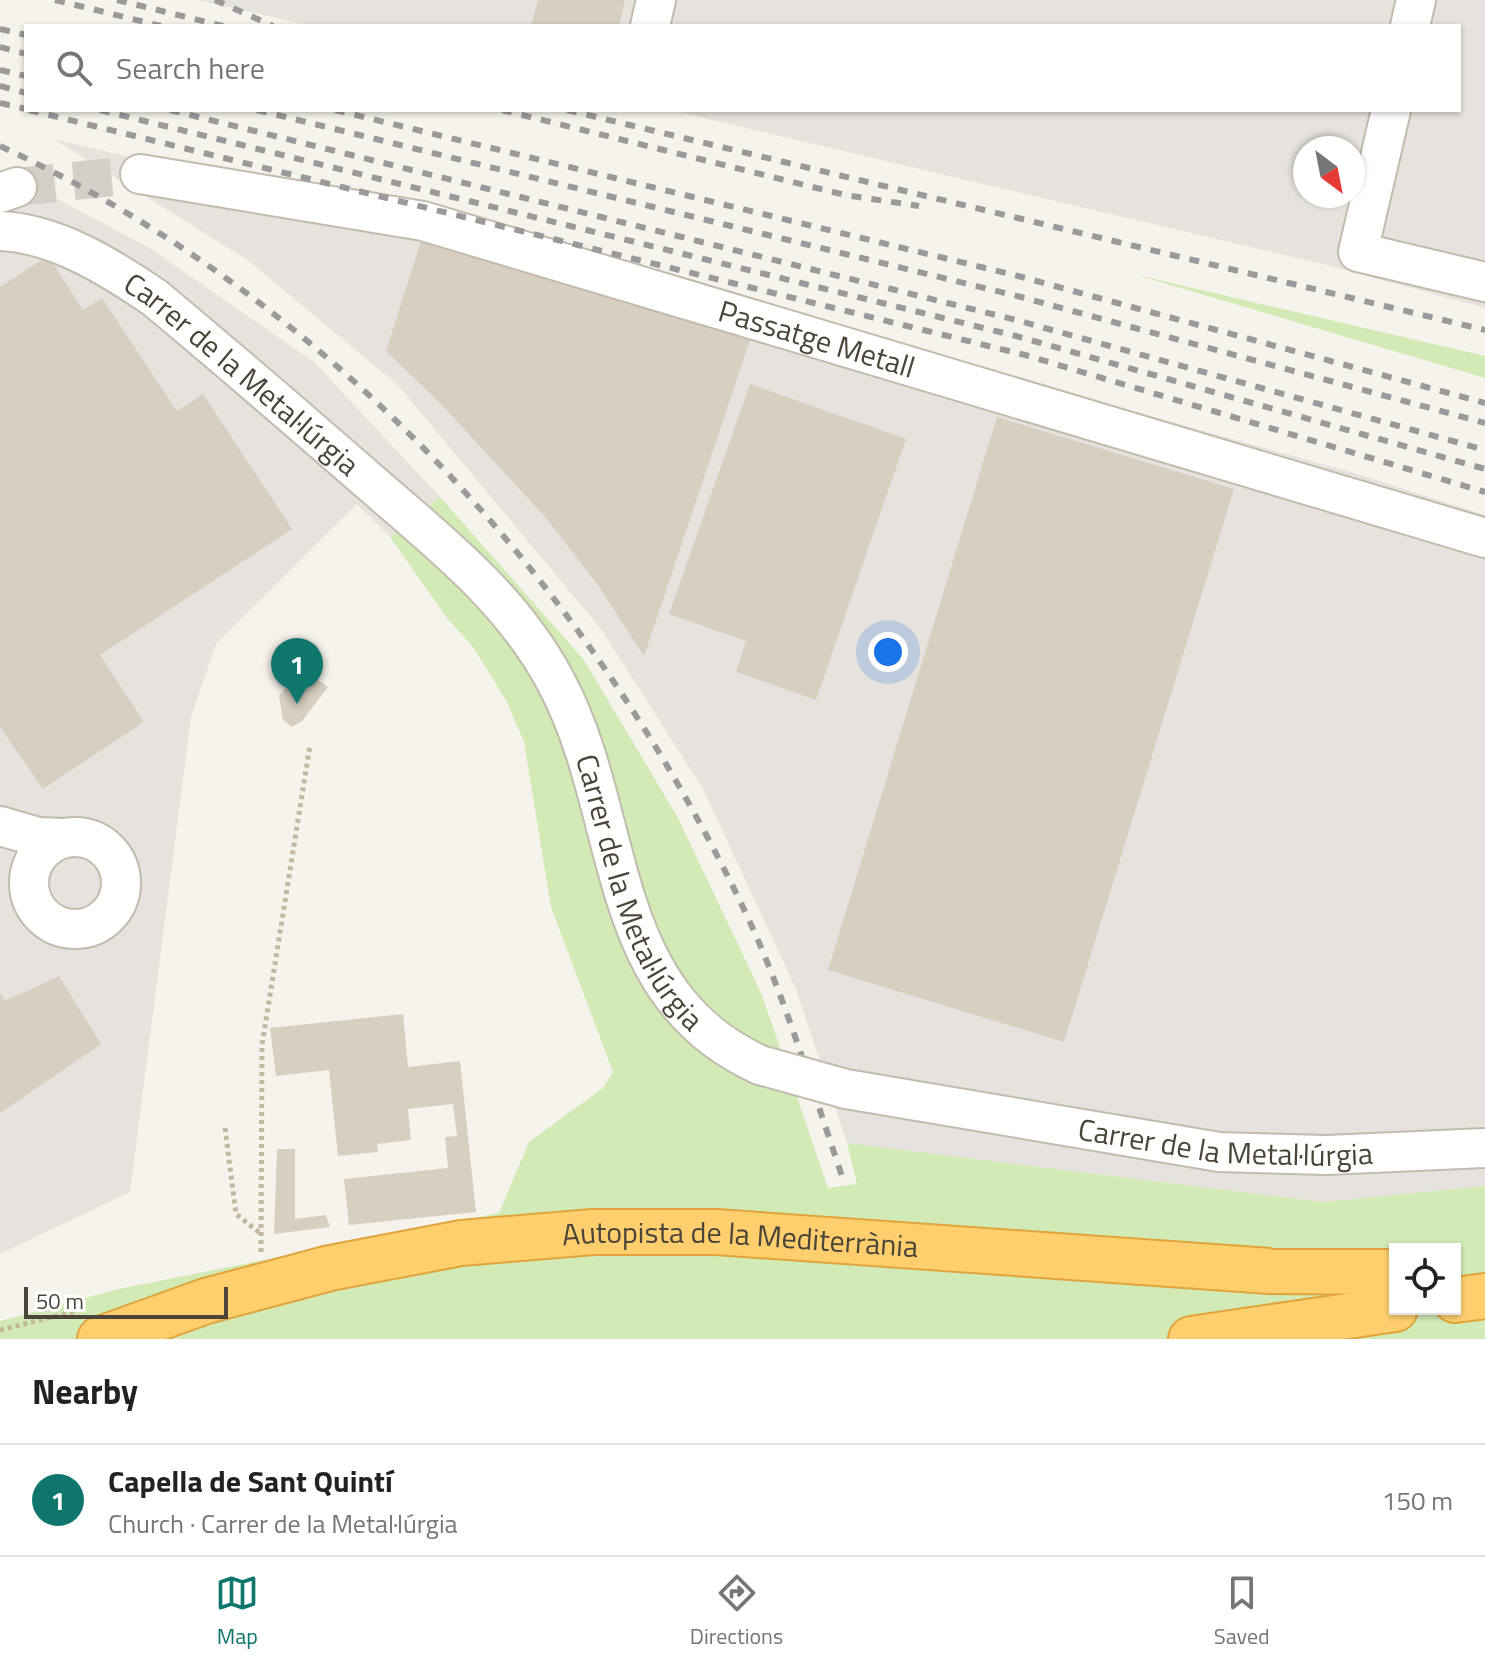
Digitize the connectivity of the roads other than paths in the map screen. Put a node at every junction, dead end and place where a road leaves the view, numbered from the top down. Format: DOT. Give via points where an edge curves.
graph roads {
  1 [pos="656,0"];
  2 [pos="1416,0"];
  3 [pos="650,24"];
  4 [pos="1410,24"];
  5 [pos="1391,112"];
  6 [pos="140,174"];
  7 [pos="0,231"];
  8 [pos="1485,282"];
  9 [pos="1485,538"];
  10 [pos="0,826"];
  11 [pos="64,838"];
  12 [pos="0,869"];
  13 [pos="35,906"];
  14 [pos="1485,1148"];
  15 [pos="1389,1272"];
  16 [pos="1461,1274"];
  17 [pos="1485,1275"];
  18 [pos="1485,1296"];
  19 [pos="1461,1299"];
  20 [pos="1389,1310"];
  21 [pos="90,1325"];
  22 [pos="1191,1339"];
  1 -- 3 [label="street"];
  2 -- 4 [label="street"];
  5 -- 8 [label="street" via="1358,252"];
  6 -- 9 [label="street, Passatge Metall" via="423,221"];
  7 -- 14 [label="street, Carrer de la Metal·lúrgia, bridge" via="75,252 155,298 483,582 535,646 569,708 593,774 636,932 660,981 714,1041 760,1065 846,1089 1219,1152 1327,1155"];
  10 -- 11 [label="street"];
  11 -- 13 [label="street" via="40,853 32,865 29,893"];
  11 -- 13 [label="street" via="79,837 107,850 120,878 113,908 89,927 73,929 58,926"];
  12 -- 13 [label="street"];
  15 -- 21 [label="highway, Autopista de la Mediterrània" via="1270,1271 730,1232 593,1232 461,1243"];
  16 -- 17 [label="highway"];
  18 -- 19 [label="highway"];
  20 -- 22 [label="highway"];
}
